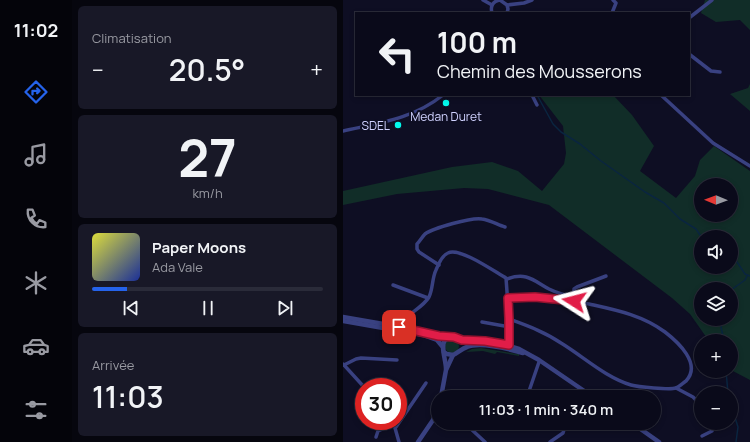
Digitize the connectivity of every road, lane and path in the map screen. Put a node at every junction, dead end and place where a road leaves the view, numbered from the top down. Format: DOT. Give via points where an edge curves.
graph roads {
  1 [pos="483,0"];
  2 [pos="503,0"];
  3 [pos="532,0"];
  4 [pos="613,0"];
  5 [pos="712,0"];
  6 [pos="507,4"];
  7 [pos="492,5"];
  8 [pos="492,12"];
  9 [pos="507,12"];
  10 [pos="612,12"];
  11 [pos="690,17"];
  12 [pos="690,55"];
  13 [pos="720,72"];
  14 [pos="442,96"];
  15 [pos="532,96"];
  16 [pos="662,96"];
  17 [pos="537,105"];
  18 [pos="343,131"];
  19 [pos="750,166"];
  20 [pos="505,227"];
  21 [pos="439,265"];
  22 [pos="606,276"];
  23 [pos="507,279"];
  24 [pos="393,285"];
  25 [pos="574,297"];
  26 [pos="428,298"];
  27 [pos="508,298"];
  28 [pos="574,301"];
  29 [pos="343,317"];
  30 [pos="509,319"];
  31 [pos="343,321"];
  32 [pos="482,322"];
  33 [pos="399,327"];
  34 [pos="510,327"];
  35 [pos="451,337"];
  36 [pos="457,338"];
  37 [pos="509,345"];
  38 [pos="442,346"];
  39 [pos="502,348"];
  40 [pos="460,350"];
  41 [pos="512,350"];
  42 [pos="444,352"];
  43 [pos="453,355"];
  44 [pos="397,360"];
  45 [pos="539,362"];
  46 [pos="343,364"];
  47 [pos="544,365"];
  48 [pos="446,370"];
  49 [pos="356,378"];
  50 [pos="426,383"];
  51 [pos="676,388"];
  52 [pos="442,390"];
  53 [pos="529,390"];
  54 [pos="582,390"];
  55 [pos="694,398"];
  56 [pos="407,407"];
  57 [pos="431,423"];
  58 [pos="380,430"];
  59 [pos="396,430"];
  60 [pos="472,430"];
  61 [pos="564,430"];
  62 [pos="641,430"];
  63 [pos="712,430"];
  64 [pos="376,436"];
  65 [pos="702,436"];
  66 [pos="399,442"];
  67 [pos="418,442"];
  68 [pos="485,442"];
  69 [pos="550,442"];
  70 [pos="659,442"];
  1 -- 7 [label="street"];
  2 -- 6 [label="street"];
  2 -- 7 [label="street" via="498,0"];
  3 -- 6 [label="street"];
  4 -- 10 [label="street" via="616,4"];
  5 -- 11 [label="street"];
  6 -- 9 [label="street"];
  7 -- 8 [label="street"];
  12 -- 13 [label="street" via="711,71"];
  14 -- 18 [label="street" via="423,109 405,116"];
  15 -- 17 [label="street"];
  16 -- 19 [label="street" via="713,143"];
  20 -- 21 [label="street" via="476,218 426,234 417,244 417,249"];
  21 -- 23 [label="street" via="448,253 456,252 470,257"];
  21 -- 26 [label="street" via="434,273"];
  22 -- 25 [label="street" via="577,286 574,289"];
  23 -- 25 [label="street" via="527,276 549,289"];
  23 -- 27 [label="street"];
  24 -- 26 [label="street"];
  25 -- 28 [label="street"];
  26 -- 33 [label="street" via="402,321"];
  27 -- 28 [label="street" via="535,297"];
  27 -- 30 [label="street"];
  28 -- 51 [label="street" via="634,315 665,332 679,344 691,362 690,375"];
  29 -- 33 [label="street"];
  30 -- 34 [label="street"];
  30 -- 51 [label="street" via="543,332 622,382 643,387"];
  31 -- 38 [label="street" via="423,335 437,340"];
  32 -- 34 [label="street"];
  33 -- 35 [label="street"];
  34 -- 37 [label="street"];
  35 -- 36 [label="street"];
  35 -- 38 [label="street" via="445,340"];
  36 -- 37 [label="street"];
  36 -- 40 [label="street" via="461,344"];
  37 -- 39 [label="street"];
  37 -- 41 [label="street"];
  37 -- 47 [label="street" via="528,353"];
  38 -- 42 [label="street"];
  39 -- 40 [label="street" via="477,345"];
  39 -- 41 [label="street"];
  40 -- 43 [label="street"];
  41 -- 45 [label="street"];
  42 -- 43 [label="street"];
  42 -- 48 [label="street"];
  43 -- 48 [label="street"];
  44 -- 46 [label="street" via="361,358"];
  45 -- 47 [label="street"];
  45 -- 53 [label="street"];
  46 -- 49 [label="street"];
  47 -- 54 [label="street"];
  48 -- 52 [label="street"];
  50 -- 56 [label="street"];
  51 -- 55 [label="street"];
  57 -- 67 [label="street"];
  58 -- 64 [label="street"];
  59 -- 66 [label="street"];
  60 -- 68 [label="street"];
  61 -- 69 [label="street"];
  62 -- 70 [label="street"];
  63 -- 65 [label="street"];
}
